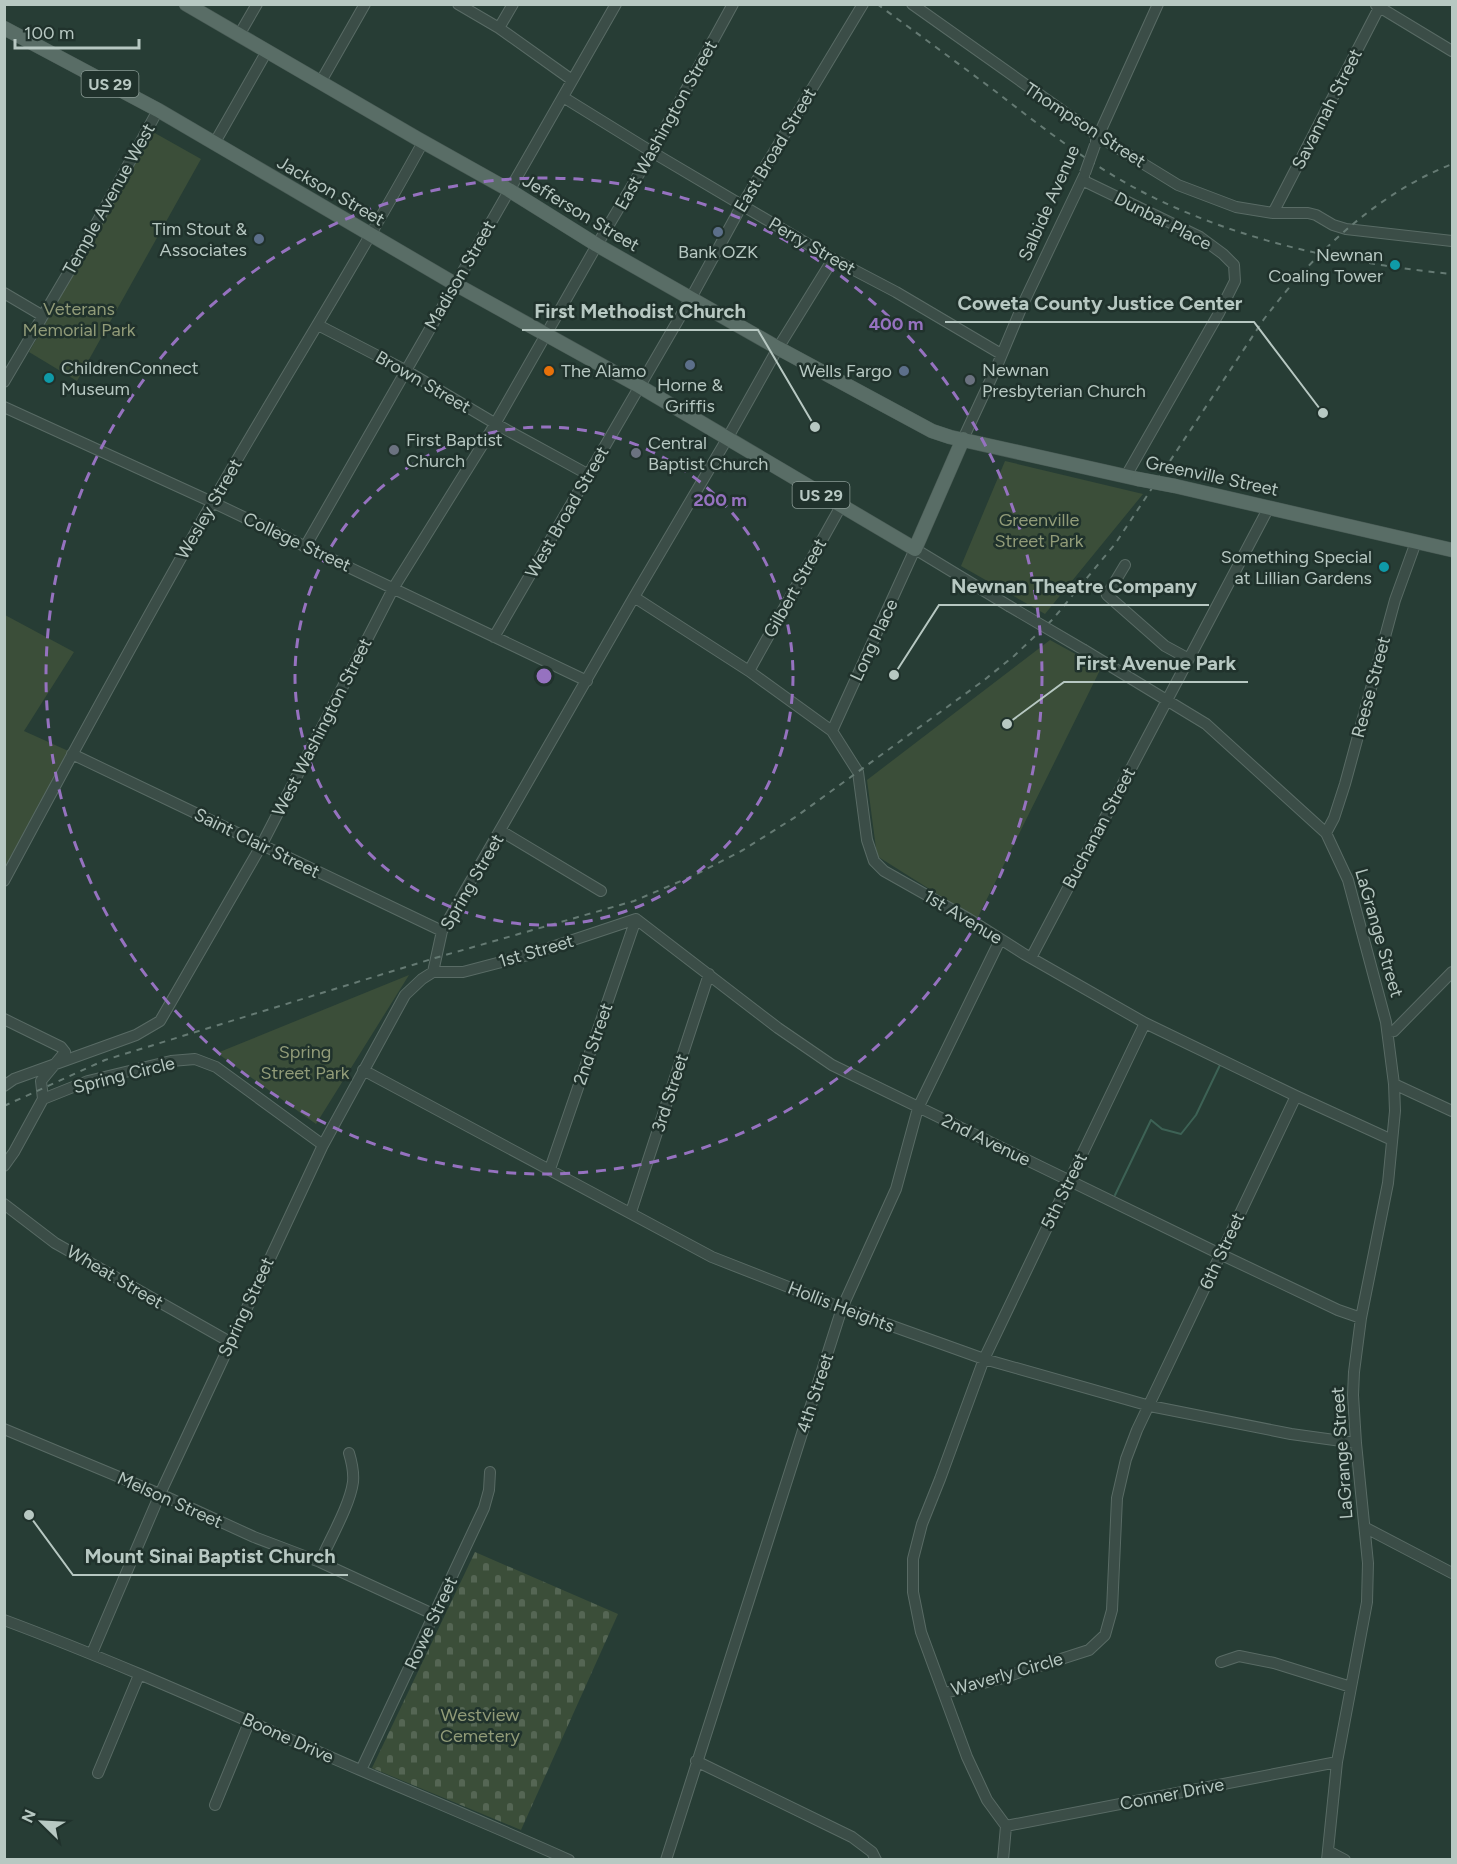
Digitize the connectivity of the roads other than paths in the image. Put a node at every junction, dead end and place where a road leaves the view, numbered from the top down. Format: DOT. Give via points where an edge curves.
graph roads {
  1 [pos="186,4"];
  2 [pos="257,4"];
  3 [pos="365,4"];
  4 [pos="458,4"];
  5 [pos="513,4"];
  6 [pos="615,4"];
  7 [pos="733,4"];
  8 [pos="863,4"];
  9 [pos="912,4"];
  10 [pos="1158,4"];
  11 [pos="1379,5"];
  12 [pos="4,28"];
  13 [pos="499,28"];
  14 [pos="239,35"];
  15 [pos="267,51"];
  16 [pos="1452,51"];
  17 [pos="572,80"];
  18 [pos="320,83"];
  19 [pos="563,97"];
  20 [pos="158,110"];
  21 [pos="1096,140"];
  22 [pos="423,142"];
  23 [pos="214,144"];
  24 [pos="652,152"];
  25 [pos="1083,177"];
  26 [pos="509,190"];
  27 [pos="742,205"];
  28 [pos="1274,213"];
  29 [pos="371,235"];
  30 [pos="1452,241"];
  31 [pos="597,245"];
  32 [pos="833,259"];
  33 [pos="455,284"];
  34 [pos="4,293"];
  35 [pos="691,298"];
  36 [pos="43,316"];
  37 [pos="318,325"];
  38 [pos="546,334"];
  39 [pos="778,348"];
  40 [pos="1001,354"];
  41 [pos="405,370"];
  42 [pos="4,382"];
  43 [pos="639,386"];
  44 [pos="4,406"];
  45 [pos="496,424"];
  46 [pos="932,431"];
  47 [pos="963,439"];
  48 [pos="727,440"];
  49 [pos="957,454"];
  50 [pos="589,476"];
  51 [pos="1132,477"];
  52 [pos="213,502"];
  53 [pos="841,506"];
  54 [pos="1269,507"];
  55 [pos="1416,542"];
  56 [pos="305,547"];
  57 [pos="915,549"];
  58 [pos="1452,550"];
  59 [pos="1125,565"];
  60 [pos="394,587"];
  61 [pos="634,597"];
  62 [pos="494,637"];
  63 [pos="1189,659"];
  64 [pos="749,671"];
  65 [pos="587,681"];
  66 [pos="1168,700"];
  67 [pos="832,731"];
  68 [pos="72,754"];
  69 [pos="501,831"];
  70 [pos="1326,833"];
  71 [pos="261,846"];
  72 [pos="4,881"];
  73 [pos="601,891"];
  74 [pos="636,919"];
  75 [pos="442,931"];
  76 [pos="1000,940"];
  77 [pos="1030,958"];
  78 [pos="433,972"];
  79 [pos="1452,972"];
  80 [pos="709,974"];
  81 [pos="4,1019"];
  82 [pos="1145,1023"];
  83 [pos="1388,1032"];
  84 [pos="53,1065"];
  85 [pos="363,1070"];
  86 [pos="1394,1084"];
  87 [pos="4,1086"];
  88 [pos="1296,1096"];
  89 [pos="43,1099"];
  90 [pos="918,1108"];
  91 [pos="1452,1111"];
  92 [pos="1392,1140"];
  93 [pos="323,1145"];
  94 [pos="4,1166"];
  95 [pos="550,1169"];
  96 [pos="1070,1180"];
  97 [pos="4,1204"];
  98 [pos="631,1212"];
  99 [pos="1220,1254"];
  100 [pos="842,1308"];
  101 [pos="1361,1318"];
  102 [pos="230,1342"];
  103 [pos="984,1359"];
  104 [pos="1150,1406"];
  105 [pos="6,1434"];
  106 [pos="1356,1443"];
  107 [pos="349,1453"];
  108 [pos="490,1472"];
  109 [pos="160,1494"];
  110 [pos="1366,1528"];
  111 [pos="320,1562"];
  112 [pos="1452,1573"];
  113 [pos="435,1615"];
  114 [pos="4,1620"];
  115 [pos="92,1653"];
  116 [pos="1221,1662"];
  117 [pos="139,1675"];
  118 [pos="1351,1687"];
  119 [pos="945,1693"];
  120 [pos="250,1720"];
  121 [pos="696,1761"];
  122 [pos="1337,1762"];
  123 [pos="361,1770"];
  124 [pos="98,1773"];
  125 [pos="214,1805"];
  126 [pos="1006,1826"];
  127 [pos="1327,1856"];
  128 [pos="569,1860"];
  129 [pos="666,1860"];
  130 [pos="876,1860"];
  131 [pos="1003,1860"];
  132 [pos="1345,1860"];
  1 -- 14 [label="main road, Jefferson Street"];
  2 -- 14 [label="street"];
  3 -- 18 [label="street"];
  4 -- 13 [label="street"];
  5 -- 13 [label="street"];
  6 -- 17 [label="street, Madison Street"];
  7 -- 24 [label="street, East Washington Street"];
  8 -- 27 [label="street, East Broad Street"];
  9 -- 21 [label="street, Thompson Street"];
  10 -- 21 [label="street, Salbide Avenue"];
  11 -- 16 [label="street"];
  11 -- 28 [label="street, Savannah Street"];
  12 -- 20 [label="main road, Jackson Street / US 29"];
  13 -- 17 [label="street"];
  14 -- 15 [label="main road, Jefferson Street"];
  15 -- 18 [label="main road, Jefferson Street"];
  15 -- 23 [label="street"];
  17 -- 19 [label="street, Madison Street"];
  18 -- 22 [label="main road, Jefferson Street"];
  19 -- 24 [label="street, Perry Street"];
  19 -- 26 [label="street, Madison Street"];
  20 -- 23 [label="main road, Jackson Street / US 29"];
  20 -- 36 [label="street, Temple Avenue West"];
  21 -- 25 [label="street, Salbide Avenue, bridge"];
  21 -- 28 [label="street, Thompson Street" via="1190,191 1236,207"];
  22 -- 26 [label="main road, Jefferson Street"];
  22 -- 29 [label="street, Wesley Street"];
  23 -- 29 [label="main road, Jackson Street / US 29"];
  24 -- 27 [label="street, Perry Street"];
  24 -- 31 [label="street, East Washington Street"];
  25 -- 40 [label="street, Salbide Avenue"];
  25 -- 51 [label="street, Dunbar Place" via="1200,237 1234,265 1234,281 1220,313"];
  26 -- 31 [label="main road, Jefferson Street"];
  26 -- 33 [label="street, Madison Street"];
  27 -- 32 [label="street, Perry Street"];
  27 -- 35 [label="street, East Broad Street"];
  28 -- 30 [label="street, Thompson Street" via="1308,213 1346,229"];
  29 -- 33 [label="main road, Jackson Street / US 29"];
  29 -- 37 [label="street, Wesley Street"];
  31 -- 35 [label="main road, Jefferson Street"];
  31 -- 38 [label="street, East Washington Street"];
  32 -- 39 [label="street, Spring Street"];
  32 -- 40 [label="street, Perry Street"];
  33 -- 38 [label="main road, Jackson Street / US 29"];
  33 -- 41 [label="street, Madison Street"];
  34 -- 36 [label="street"];
  35 -- 39 [label="main road, Jefferson Street"];
  35 -- 43 [label="street, East Broad Street"];
  36 -- 42 [label="street, Temple Avenue West"];
  37 -- 41 [label="street, Brown Street"];
  37 -- 52 [label="street, Wesley Street"];
  38 -- 43 [label="main road, Jackson Street / US 29"];
  38 -- 45 [label="street, West Washington Street"];
  39 -- 46 [label="main road, Jefferson Street"];
  39 -- 48 [label="street, Spring Street"];
  40 -- 47 [label="street, Salbide Avenue"];
  41 -- 45 [label="street, Brown Street"];
  41 -- 56 [label="street, Madison Street"];
  43 -- 48 [label="main road, LaGrange Street / US 29"];
  43 -- 50 [label="street, West Broad Street"];
  44 -- 52 [label="street, College Street"];
  45 -- 50 [label="street, Brown Street"];
  45 -- 60 [label="street, West Washington Street"];
  46 -- 47 [label="main road, Jefferson Street"];
  46 -- 49 [label="main road"];
  47 -- 49 [label="main road, Salbide Avenue"];
  47 -- 51 [label="main road, Greenville Street"];
  48 -- 53 [label="main road, LaGrange Street / US 29"];
  48 -- 61 [label="street, Spring Street"];
  49 -- 57 [label="main road, Salbide Avenue"];
  50 -- 62 [label="street, West Broad Street"];
  51 -- 54 [label="main road, Greenville Street, bridge"];
  52 -- 56 [label="street, College Street"];
  52 -- 68 [label="street, Wesley Street"];
  53 -- 57 [label="main road, LaGrange Street / US 29"];
  53 -- 64 [label="street, Gilbert Street"];
  54 -- 55 [label="main road, Greenville Street"];
  54 -- 63 [label="street, Buchanan Street"];
  55 -- 58 [label="main road, Greenville Street"];
  55 -- 70 [label="street, Reese Street" via="1395,600 1346,784"];
  56 -- 60 [label="street, College Street"];
  57 -- 66 [label="street, LaGrange Street, bridge"];
  57 -- 67 [label="street, Long Place"];
  59 -- 63 [label="street" via="1107,595 1165,646"];
  60 -- 62 [label="street, College Street"];
  60 -- 71 [label="street, West Washington Street"];
  61 -- 64 [label="street, 1st Avenue"];
  61 -- 65 [label="street, Spring Street"];
  62 -- 65 [label="street, College Street"];
  63 -- 66 [label="street, Buchanan Street"];
  64 -- 67 [label="street, 1st Avenue"];
  65 -- 69 [label="street, Spring Street"];
  66 -- 70 [label="street, LaGrange Street" via="1206,724"];
  66 -- 77 [label="street, Buchanan Street"];
  67 -- 76 [label="street, 1st Avenue" via="858,772 867,840 874,861 884,871"];
  68 -- 71 [label="street, Saint Clair Street"];
  68 -- 72 [label="street, Wesley Street"];
  69 -- 73 [label="street"];
  69 -- 75 [label="street, Spring Street"];
  70 -- 83 [label="street, LaGrange Street" via="1348,879"];
  71 -- 75 [label="street, Saint Clair Street"];
  71 -- 84 [label="street, West Washington Street" via="160,1021 136,1035"];
  74 -- 78 [label="street, 1st Street" via="463,972"];
  74 -- 80 [label="street, 2nd Avenue"];
  74 -- 95 [label="street, 2nd Street"];
  75 -- 78 [label="street, Spring Street"];
  76 -- 77 [label="street, 1st Avenue"];
  76 -- 90 [label="street, 4th Street"];
  77 -- 82 [label="street, 1st Avenue"];
  78 -- 85 [label="street, Spring Street" via="405,995"];
  79 -- 83 [label="street" via="1394,1031"];
  80 -- 90 [label="street, 2nd Avenue" via="832,1065"];
  80 -- 98 [label="street, 3rd Street"];
  81 -- 84 [label="street" via="61,1047 65,1052"];
  82 -- 88 [label="street, 1st Avenue"];
  82 -- 96 [label="street, 5th Street"];
  83 -- 86 [label="street, LaGrange Street"];
  84 -- 87 [label="street, West Washington Street"];
  84 -- 89 [label="street" via="42,1081"];
  85 -- 93 [label="street, Spring Street"];
  85 -- 95 [label="street, Hollis Heights"];
  86 -- 91 [label="street"];
  86 -- 92 [label="street, LaGrange Street"];
  88 -- 92 [label="street, 1st Avenue"];
  88 -- 99 [label="street, 6th Street"];
  89 -- 93 [label="street, Spring Circle" via="88,1081 195,1059 216,1067"];
  89 -- 94 [label="street"];
  90 -- 96 [label="street, 2nd Avenue"];
  90 -- 100 [label="street, 4th Street" via="896,1189"];
  92 -- 101 [label="street, LaGrange Street" via="1388,1183"];
  93 -- 102 [label="street, Spring Street"];
  95 -- 98 [label="street, Hollis Heights"];
  96 -- 99 [label="street, 2nd Avenue"];
  96 -- 103 [label="street, 5th Street"];
  97 -- 102 [label="street, Wheat Street" via="55,1243"];
  98 -- 100 [label="street, Hollis Heights" via="712,1257"];
  99 -- 101 [label="street, 2nd Avenue"];
  99 -- 104 [label="street, 6th Street"];
  100 -- 103 [label="street, Hollis Heights"];
  100 -- 121 [label="street, 4th Street"];
  101 -- 106 [label="street, LaGrange Street" via="1353,1395"];
  102 -- 109 [label="street, Spring Street"];
  103 -- 104 [label="street, Hollis Heights"];
  103 -- 119 [label="street, Waverly Circle" via="922,1524 913,1559 913,1592 921,1632"];
  104 -- 106 [label="street, Hollis Heights"];
  104 -- 119 [label="street, Waverly Circle" via="1126,1459 1117,1498 1112,1610 1105,1635 1089,1650"];
  105 -- 109 [label="street, Melson Street"];
  106 -- 110 [label="street, LaGrange Street"];
  107 -- 111 [label="street" via="353,1484"];
  108 -- 113 [label="street, Rowe Street" via="484,1508"];
  109 -- 111 [label="street, Melson Street"];
  109 -- 115 [label="street, Spring Street"];
  110 -- 112 [label="street"];
  110 -- 118 [label="street, LaGrange Street" via="1367,1602"];
  111 -- 113 [label="street, Melson Street"];
  113 -- 123 [label="street, Rowe Street"];
  114 -- 115 [label="street, Boone Drive"];
  115 -- 117 [label="street, Boone Drive"];
  116 -- 118 [label="street" via="1239,1656"];
  117 -- 120 [label="street, Boone Drive"];
  117 -- 124 [label="street"];
  118 -- 122 [label="street, LaGrange Street"];
  119 -- 126 [label="street" via="967,1757 987,1800"];
  120 -- 123 [label="street, Boone Drive"];
  120 -- 125 [label="street"];
  121 -- 129 [label="street, 4th Street"];
  121 -- 130 [label="street" via="852,1838 872,1852"];
  122 -- 126 [label="street, Conner Drive"];
  122 -- 127 [label="street, LaGrange Street"];
  123 -- 128 [label="street, Boone Drive"];
  126 -- 131 [label="street"];
  127 -- 132 [label="street"];
}
